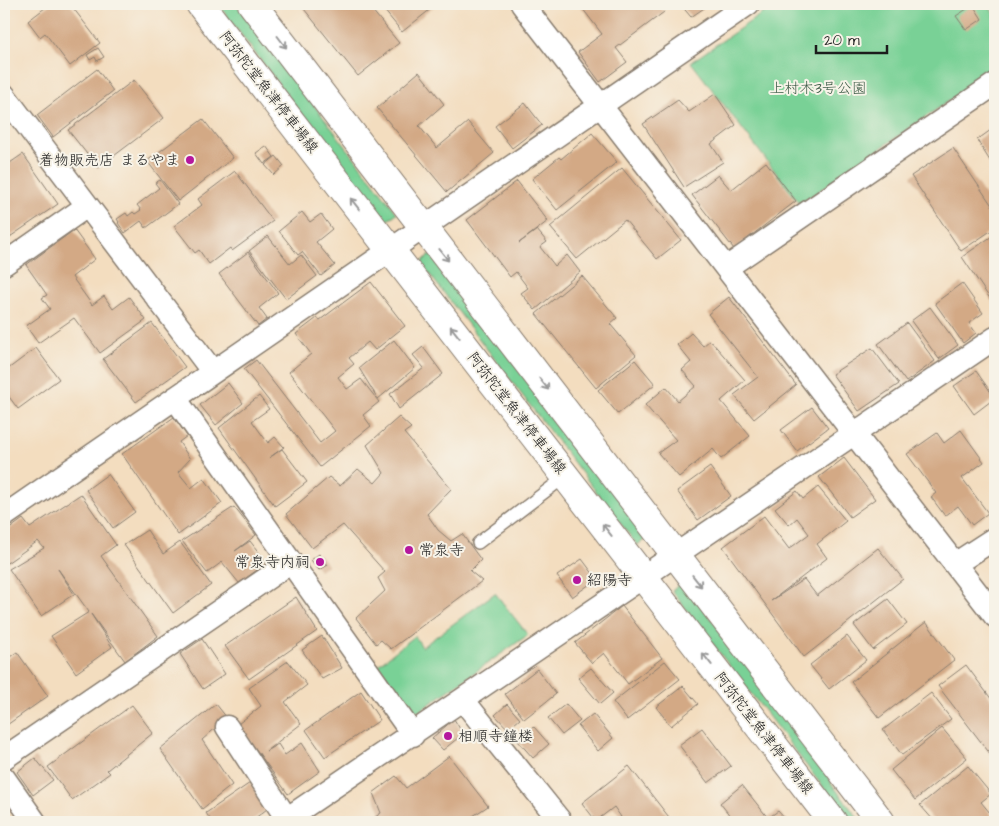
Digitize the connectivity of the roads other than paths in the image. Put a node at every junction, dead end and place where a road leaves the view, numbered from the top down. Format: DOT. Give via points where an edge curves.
graph roads {
  1 [pos="200,4"];
  2 [pos="252,4"];
  3 [pos="522,4"];
  4 [pos="748,4"];
  5 [pos="995,84"];
  6 [pos="4,95"];
  7 [pos="600,106"];
  8 [pos="87,206"];
  9 [pos="423,227"];
  10 [pos="390,249"];
  11 [pos="4,264"];
  12 [pos="726,268"];
  13 [pos="995,338"];
  14 [pos="213,372"];
  15 [pos="175,398"];
  16 [pos="854,434"];
  17 [pos="566,476"];
  18 [pos="4,516"];
  19 [pos="995,538"];
  20 [pos="478,543"];
  21 [pos="676,555"];
  22 [pos="291,562"];
  23 [pos="955,564"];
  24 [pos="644,578"];
  25 [pos="995,616"];
  26 [pos="464,700"];
  27 [pos="227,726"];
  28 [pos="412,735"];
  29 [pos="4,758"];
  30 [pos="4,778"];
  31 [pos="285,820"];
  32 [pos="35,822"];
  33 [pos="561,822"];
  34 [pos="833,822"];
  35 [pos="882,822"];
  10 -- 1 [label="main road, 阿弥陀堂魚津停車場線, one-way"];
  2 -- 9 [label="main road, one-way"];
  3 -- 7 [label="street"];
  4 -- 7 [label="street"];
  5 -- 12 [label="street"];
  6 -- 8 [label="street"];
  7 -- 9 [label="street"];
  7 -- 12 [label="street"];
  8 -- 11 [label="street"];
  8 -- 14 [label="street"];
  9 -- 10 [label="street"];
  9 -- 21 [label="main road, one-way"];
  10 -- 14 [label="street"];
  17 -- 10 [label="main road, 阿弥陀堂魚津停車場線, one-way"];
  12 -- 16 [label="street"];
  13 -- 16 [label="street"];
  14 -- 15 [label="street"];
  15 -- 18 [label="street"];
  15 -- 22 [label="street"];
  16 -- 21 [label="street"];
  16 -- 23 [label="street"];
  17 -- 20 [label="lane"];
  24 -- 17 [label="main road, 阿弥陀堂魚津停車場線, one-way"];
  19 -- 23 [label="street"];
  21 -- 24 [label="street"];
  21 -- 35 [label="main road, one-way"];
  22 -- 28 [label="street"];
  22 -- 29 [label="street"];
  23 -- 25 [label="street"];
  24 -- 26 [label="street"];
  34 -- 24 [label="main road, 阿弥陀堂魚津停車場線, one-way"];
  26 -- 28 [label="street"];
  26 -- 33 [label="street"];
  27 -- 31 [label="street"];
  28 -- 31 [label="street"];
  30 -- 32 [label="street"];
}
